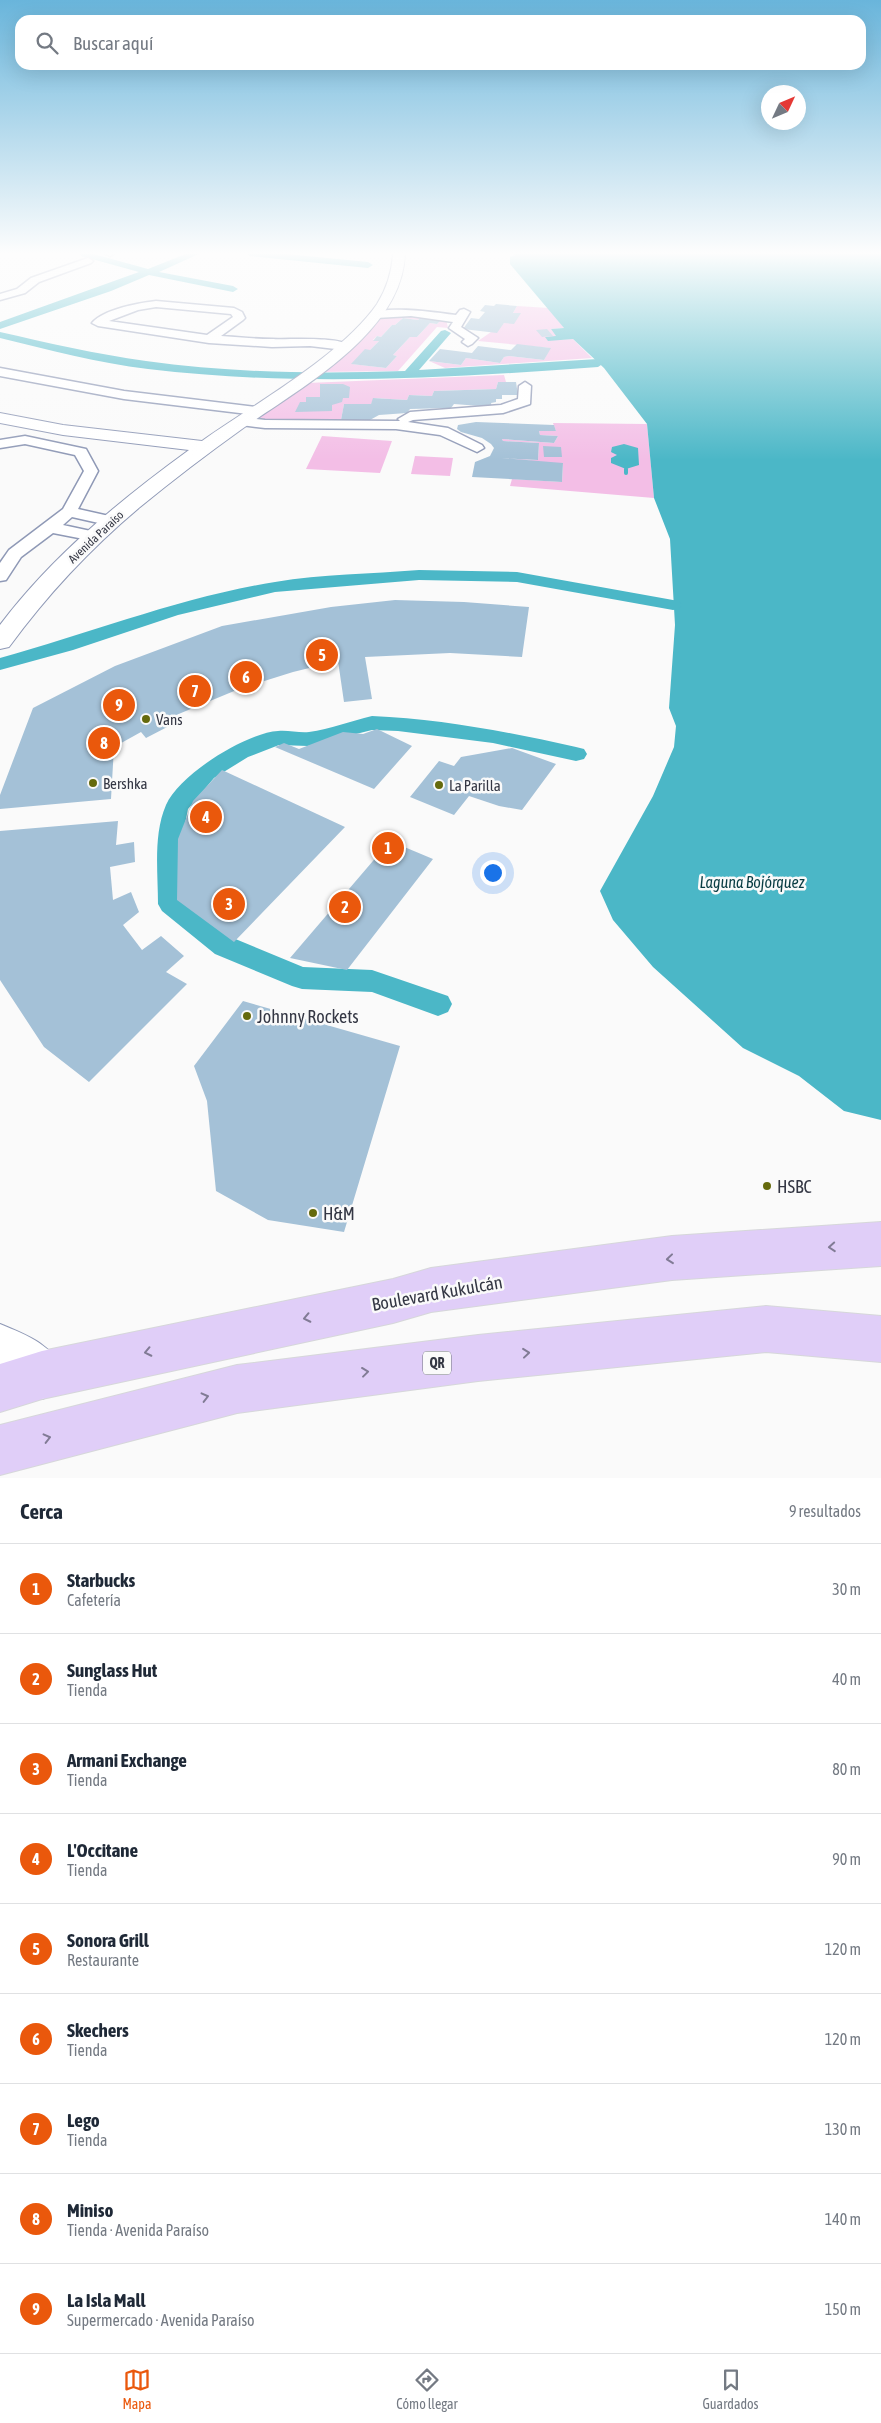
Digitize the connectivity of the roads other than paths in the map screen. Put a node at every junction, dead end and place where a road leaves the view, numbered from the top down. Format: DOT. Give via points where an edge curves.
graph roads {
  1 [pos="99,322"];
  2 [pos="233,322"];
  3 [pos="369,322"];
  4 [pos="458,322"];
  5 [pos="210,339"];
  6 [pos="468,342"];
  7 [pos="341,349"];
  8 [pos="0,372"];
  9 [pos="525,386"];
  10 [pos="248,416"];
  11 [pos="2,421"];
  12 [pos="396,425"];
  13 [pos="0,444"];
  14 [pos="206,447"];
  15 [pos="477,448"];
  16 [pos="69,512"];
  17 [pos="112,520"];
  18 [pos="49,527"];
  19 [pos="94,536"];
  20 [pos="0,576"];
  21 [pos="1,640"];
  22 [pos="881,1244"];
  23 [pos="881,1339"];
  24 [pos="0,1347"];
  25 [pos="21,1381"];
  26 [pos="0,1450"];
  1 -- 5 [label="street" via="108,326"];
  2 -- 5 [label="street"];
  3 -- 7 [label="street, Avenida Paraíso"];
  4 -- 6 [label="street" via="455,328 472,338"];
  5 -- 7 [label="street" via="272,343 290,348"];
  7 -- 10 [label="street, Avenida Paraíso"];
  8 -- 10 [label="street"];
  9 -- 12 [label="street" via="525,401 514,406 410,416"];
  10 -- 12 [label="street" via="265,424"];
  10 -- 14 [label="street, Avenida Paraíso"];
  11 -- 14 [label="street"];
  12 -- 15 [label="street" via="443,431"];
  13 -- 16 [label="street" via="25,440 81,452 91,471"];
  14 -- 17 [label="street, Avenida Paraíso"];
  16 -- 17 [label="street"];
  16 -- 18 [label="street"];
  17 -- 19 [label="street, Avenida Paraíso"];
  18 -- 19 [label="street"];
  18 -- 20 [label="street" via="15,554"];
  19 -- 21 [label="street, Avenida Paraíso" via="34,599"];
  22 -- 25 [label="main road, Boulevard Kukulcán, one-way" via="672,1258 431,1290 393,1302"];
  26 -- 23 [label="main road, QR, one-way" via="237,1389 478,1358 766,1329"];
  24 -- 25 [label="street" via="15,1354"];
}
